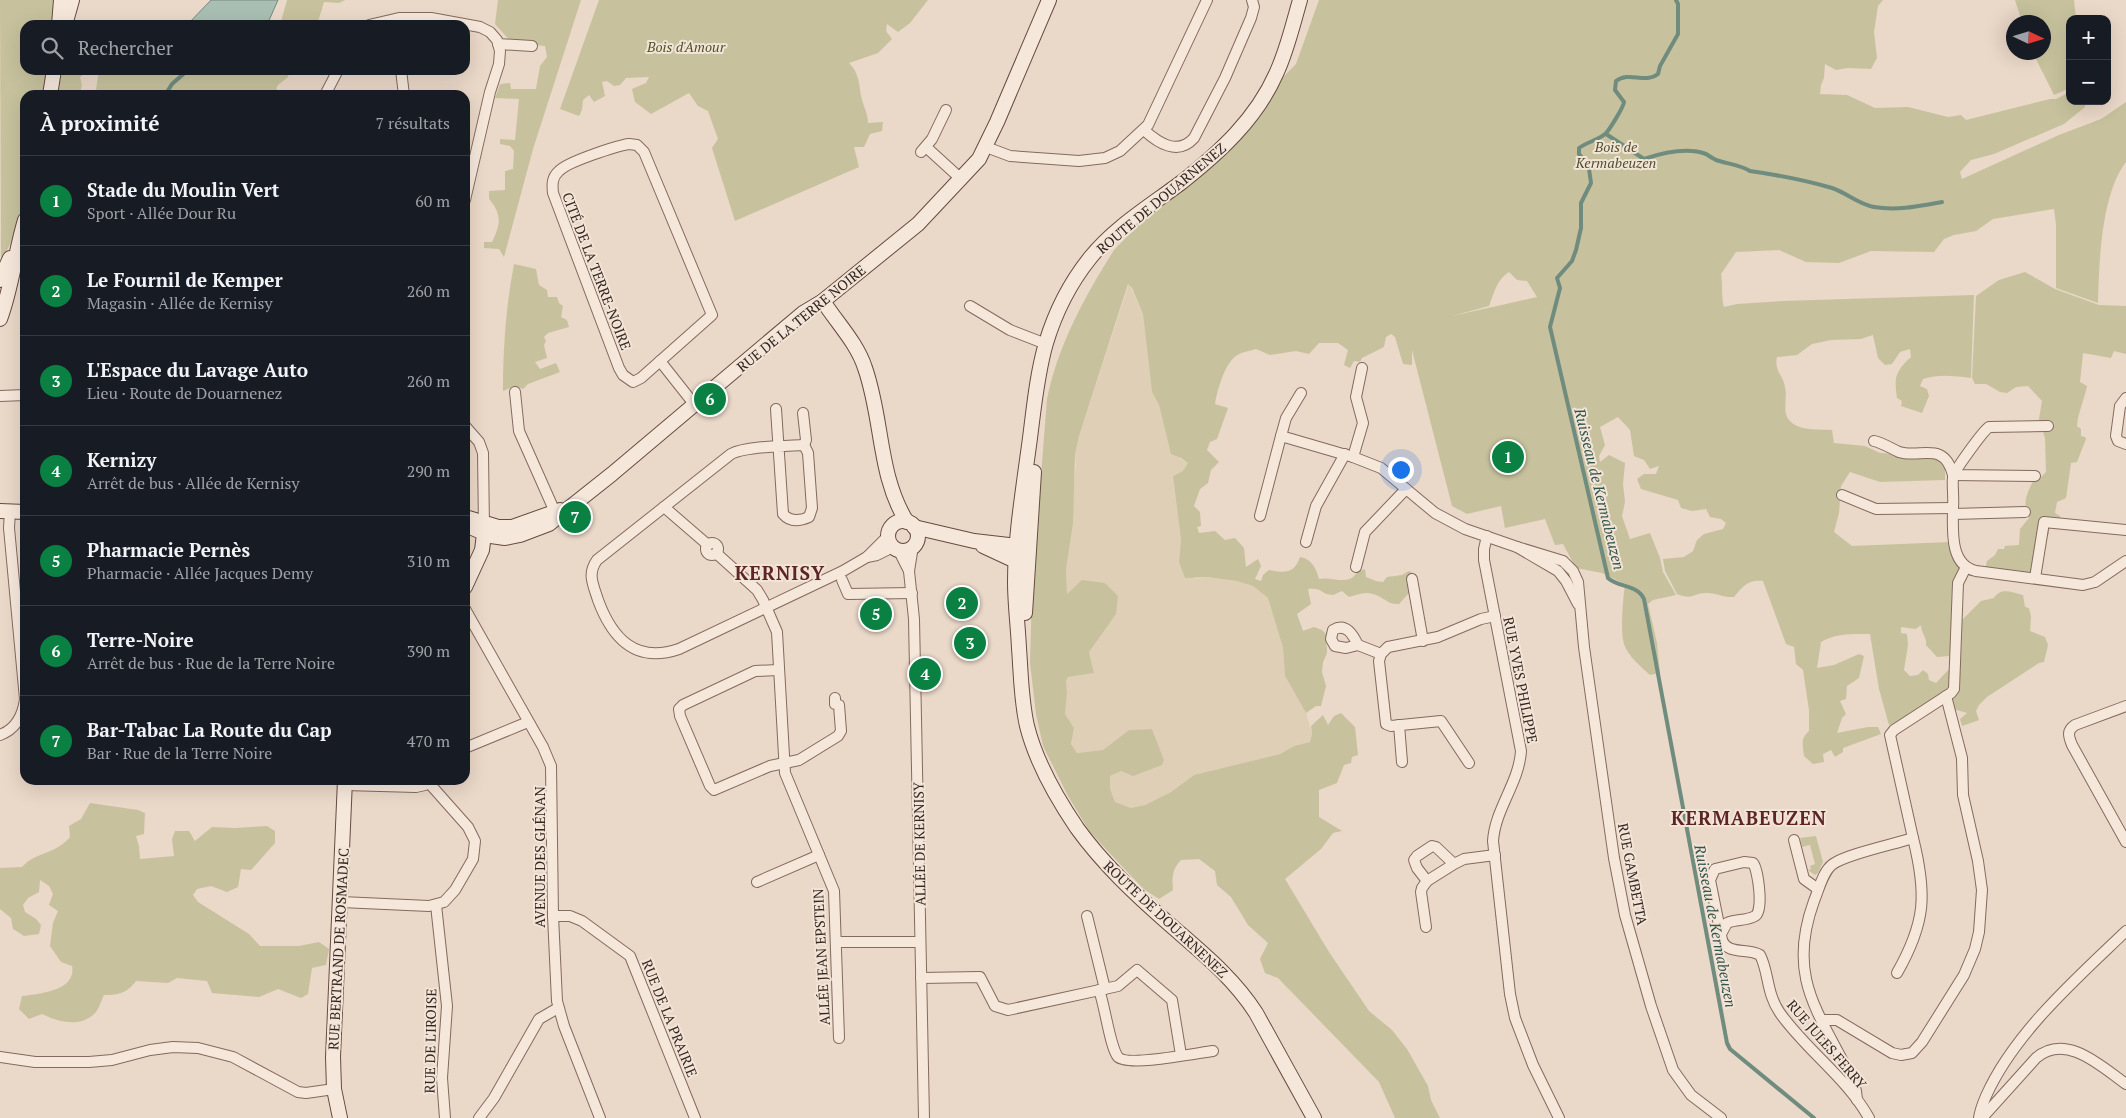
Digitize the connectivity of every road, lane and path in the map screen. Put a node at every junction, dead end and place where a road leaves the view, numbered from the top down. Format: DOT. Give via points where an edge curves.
graph roads {
  1 [pos="61,0"];
  2 [pos="72,0"];
  3 [pos="1049,0"];
  4 [pos="1207,0"];
  5 [pos="1252,0"];
  6 [pos="1300,0"];
  7 [pos="59,20"];
  8 [pos="66,20"];
  9 [pos="470,25"];
  10 [pos="498,44"];
  11 [pos="532,46"];
  12 [pos="53,75"];
  13 [pos="335,75"];
  14 [pos="401,75"];
  15 [pos="51,90"];
  16 [pos="328,90"];
  17 [pos="403,90"];
  18 [pos="946,110"];
  19 [pos="1144,130"];
  20 [pos="986,146"];
  21 [pos="470,178"];
  22 [pos="960,178"];
  23 [pos="20,236"];
  24 [pos="18,242"];
  25 [pos="0,280"];
  26 [pos="823,301"];
  27 [pos="970,306"];
  28 [pos="0,319"];
  29 [pos="1046,344"];
  30 [pos="660,361"];
  31 [pos="1362,368"];
  32 [pos="514,392"];
  33 [pos="1301,392"];
  34 [pos="20,395"];
  35 [pos="0,396"];
  36 [pos="2126,398"];
  37 [pos="1035,401"];
  38 [pos="694,404"];
  39 [pos="776,409"];
  40 [pos="803,413"];
  41 [pos="2048,426"];
  42 [pos="470,432"];
  43 [pos="1281,436"];
  44 [pos="1874,441"];
  45 [pos="2126,444"];
  46 [pos="804,445"];
  47 [pos="778,446"];
  48 [pos="1349,455"];
  49 [pos="1953,476"];
  50 [pos="2035,476"];
  51 [pos="1406,489"];
  52 [pos="892,493"];
  53 [pos="1842,496"];
  54 [pos="664,507"];
  55 [pos="3,509"];
  56 [pos="560,510"];
  57 [pos="20,511"];
  58 [pos="1953,511"];
  59 [pos="2025,512"];
  60 [pos="1260,516"];
  61 [pos="470,520"];
  62 [pos="470,526"];
  63 [pos="1020,526"];
  64 [pos="484,528"];
  65 [pos="2126,530"];
  66 [pos="913,534"];
  67 [pos="1488,536"];
  68 [pos="893,540"];
  69 [pos="1306,542"];
  70 [pos="1517,547"];
  71 [pos="995,548"];
  72 [pos="1023,554"];
  73 [pos="2126,561"];
  74 [pos="1356,567"];
  75 [pos="1965,569"];
  76 [pos="909,571"];
  77 [pos="470,576"];
  78 [pos="2035,578"];
  79 [pos="842,580"];
  80 [pos="1015,580"];
  81 [pos="1412,580"];
  82 [pos="912,593"];
  83 [pos="20,608"];
  84 [pos="767,608"];
  85 [pos="1580,610"];
  86 [pos="1495,616"];
  87 [pos="470,618"];
  88 [pos="1423,641"];
  89 [pos="1358,645"];
  90 [pos="1381,654"];
  91 [pos="779,670"];
  92 [pos="1021,676"];
  93 [pos="1946,696"];
  94 [pos="834,698"];
  95 [pos="2126,706"];
  96 [pos="20,715"];
  97 [pos="528,722"];
  98 [pos="1399,725"];
  99 [pos="0,735"];
  100 [pos="470,746"];
  101 [pos="1402,762"];
  102 [pos="784,763"];
  103 [pos="1469,763"];
  104 [pos="345,785"];
  105 [pos="380,785"];
  106 [pos="421,785"];
  107 [pos="433,785"];
  108 [pos="1913,838"];
  109 [pos="1794,840"];
  110 [pos="2126,842"];
  111 [pos="820,855"];
  112 [pos="1494,855"];
  113 [pos="1454,864"];
  114 [pos="1427,881"];
  115 [pos="757,882"];
  116 [pos="1818,890"];
  117 [pos="341,902"];
  118 [pos="436,905"];
  119 [pos="553,916"];
  120 [pos="1087,916"];
  121 [pos="1426,927"];
  122 [pos="2126,931"];
  123 [pos="1721,934"];
  124 [pos="837,942"];
  125 [pos="920,942"];
  126 [pos="1897,973"];
  127 [pos="921,978"];
  128 [pos="1102,990"];
  129 [pos="558,1008"];
  130 [pos="1822,1020"];
  131 [pos="839,1038"];
  132 [pos="1276,1050"];
  133 [pos="1213,1051"];
  134 [pos="1181,1055"];
  135 [pos="0,1057"];
  136 [pos="2126,1084"];
  137 [pos="334,1088"];
  138 [pos="1857,1100"];
  139 [pos="340,1118"];
  140 [pos="445,1118"];
  141 [pos="479,1118"];
  142 [pos="600,1118"];
  143 [pos="695,1118"];
  144 [pos="924,1118"];
  145 [pos="1303,1118"];
  146 [pos="1314,1118"];
  147 [pos="1559,1118"];
  148 [pos="1721,1118"];
  149 [pos="1869,1118"];
  150 [pos="1981,1118"];
  1 -- 7 [label="main road"];
  2 -- 8 [label="main road"];
  3 -- 20 [label="main road, RUE DE LA TERRE NOIRE"];
  4 -- 19 [label="street"];
  5 -- 19 [label="street" via="1251,18 1194,138 1186,145 1168,146"];
  6 -- 29 [label="main road, ROUTE DE DOUARNENEZ" via="1280,66 1257,109 1211,157 1097,249 1073,281"];
  9 -- 10 [label="street" via="490,32"];
  10 -- 11 [label="street"];
  10 -- 21 [label="street" via="500,64 490,92"];
  12 -- 15 [label="main road"];
  13 -- 16 [label="street"];
  14 -- 17 [label="street"];
  18 -- 22 [label="street" via="924,150"];
  19 -- 20 [label="street" via="1120,151 1088,161 1010,156"];
  20 -- 22 [label="main road, RUE DE LA TERRE NOIRE" via="979,159"];
  22 -- 26 [label="main road, RUE DE LA TERRE NOIRE" via="918,224"];
  23 -- 24 [label="main road"];
  24 -- 25 [label="main road"];
  24 -- 28 [label="main road"];
  26 -- 38 [label="main road, RUE DE LA TERRE NOIRE" via="803,313"];
  26 -- 52 [label="main road, ALLÉE DE KERNISY" via="854,345 865,367"];
  27 -- 29 [label="street" via="1010,330"];
  29 -- 37 [label="main road, ROUTE DE DOUARNENEZ"];
  30 -- 30 [label="street, CITÉ DE LA TERRE-NOIRE" via="712,315 644,152 637,145 629,144 562,168 554,178 553,193 623,375 630,381 636,381"];
  30 -- 38 [label="street"];
  31 -- 48 [label="street" via="1356,397 1363,423"];
  32 -- 56 [label="street" via="519,431"];
  33 -- 43 [label="street" via="1286,418"];
  34 -- 35 [label="street"];
  36 -- 45 [label="street" via="2120,406 2116,436 2118,441"];
  37 -- 63 [label="main road, ROUTE DE DOUARNENEZ"];
  37 -- 72 [label="main road, ROUTE DE DOUARNENEZ" via="1034,471"];
  38 -- 56 [label="main road, RUE DE LA TERRE NOIRE" via="612,474"];
  39 -- 47 [label="street"];
  40 -- 46 [label="street"];
  41 -- 49 [label="street" via="1989,427"];
  42 -- 64 [label="street" via="483,453"];
  43 -- 48 [label="street"];
  43 -- 60 [label="street"];
  44 -- 49 [label="street" via="1899,452 1937,454 1948,464"];
  46 -- 47 [label="street"];
  46 -- 47 [label="street" via="808,453 812,508 809,517 800,520 783,514"];
  47 -- 54 [label="street" via="734,452"];
  48 -- 51 [label="street" via="1381,468"];
  48 -- 69 [label="street" via="1316,506"];
  49 -- 50 [label="street"];
  49 -- 58 [label="street"];
  51 -- 67 [label="street" via="1435,514"];
  51 -- 74 [label="street" via="1370,526 1361,544"];
  52 -- 66 [label="main road, ALLÉE DE KERNISY"];
  52 -- 68 [label="main road, ALLÉE DE KERNISY"];
  53 -- 58 [label="street" via="1876,509"];
  54 -- 84 [label="street, ALLÉE JEAN EPSTEIN" via="708,545 706,551 709,554 716,553 753,585"];
  54 -- 84 [label="street" via="597,560 591,570 605,618 618,638 640,651 670,652"];
  55 -- 57 [label="main road"];
  55 -- 83 [label="street" via="9,523"];
  56 -- 64 [label="main road, RUE DE LA TERRE NOIRE" via="549,524 537,524 497,537"];
  58 -- 59 [label="street"];
  58 -- 75 [label="street" via="1956,551"];
  61 -- 64 [label="main road"];
  62 -- 64 [label="main road"];
  63 -- 71 [label="main road"];
  63 -- 72 [label="main road, ROUTE DE DOUARNENEZ"];
  64 -- 77 [label="main road" via="482,550"];
  65 -- 78 [label="street" via="2044,522"];
  66 -- 68 [label="main road" via="907,550"];
  66 -- 68 [label="main road" via="900,522"];
  66 -- 71 [label="main road" via="938,533"];
  66 -- 76 [label="street, ALLÉE DE KERNISY"];
  67 -- 70 [label="street"];
  67 -- 86 [label="street, RUE YVES PHILIPPE" via="1484,560"];
  68 -- 76 [label="street, ALLÉE DE KERNISY"];
  68 -- 84 [label="street" via="843,571"];
  70 -- 85 [label="street, RUE GAMBETTA" via="1558,571"];
  70 -- 85 [label="street, RUE GAMBETTA" via="1557,558 1566,564 1576,576 1580,588"];
  71 -- 72 [label="main road"];
  71 -- 80 [label="main road"];
  72 -- 80 [label="main road, ROUTE DE DOUARNENEZ"];
  72 -- 92 [label="main road, ROUTE DE DOUARNENEZ"];
  73 -- 78 [label="street" via="2088,585"];
  75 -- 78 [label="street"];
  75 -- 93 [label="street" via="1958,583 1955,681 1953,691"];
  76 -- 82 [label="street, ALLÉE DE KERNISY"];
  79 -- 82 [label="street" via="848,594"];
  80 -- 92 [label="main road, ROUTE DE DOUARNENEZ"];
  81 -- 88 [label="street"];
  82 -- 125 [label="street, ALLÉE DE KERNISY"];
  84 -- 91 [label="street, ALLÉE JEAN EPSTEIN" via="778,637"];
  85 -- 148 [label="street, RUE GAMBETTA" via="1614,858 1625,915 1673,1070 1691,1095"];
  86 -- 88 [label="street"];
  86 -- 112 [label="street, RUE YVES PHILIPPE" via="1521,751 1517,773 1494,831"];
  87 -- 97 [label="street, AVENUE DES GLÉNAN"];
  88 -- 90 [label="street" via="1388,647"];
  89 -- 90 [label="street"];
  90 -- 98 [label="street" via="1386,721 1388,725"];
  91 -- 102 [label="street, ALLÉE JEAN EPSTEIN"];
  91 -- 102 [label="street" via="755,671 683,705 679,712 714,790"];
  92 -- 132 [label="main road, ROUTE DE DOUARNENEZ" via="1032,744 1076,825 1116,875 1225,973 1252,1006"];
  93 -- 108 [label="street" via="1890,735"];
  93 -- 130 [label="street" via="1962,758 1962,795 1977,851 1982,890 1979,932 1972,956 1964,975 1912,1053 1892,1053 1837,1020"];
  94 -- 102 [label="street" via="835,704 840,705 840,733 808,756"];
  95 -- 110 [label="street" via="2075,725 2068,734"];
  96 -- 99 [label="street" via="12,728"];
  97 -- 100 [label="street"];
  97 -- 119 [label="street, AVENUE DES GLÉNAN" via="547,754 552,772"];
  98 -- 101 [label="street"];
  98 -- 103 [label="street" via="1441,721"];
  102 -- 111 [label="street, ALLÉE JEAN EPSTEIN" via="789,783"];
  104 -- 117 [label="main road, RUE BERTRAND DE ROSMADEC"];
  105 -- 106 [label="street"];
  107 -- 118 [label="street" via="468,827 475,841 473,859 460,882 446,900"];
  108 -- 116 [label="street" via="1834,863"];
  108 -- 126 [label="street" via="1920,877 1921,912 1918,929"];
  109 -- 116 [label="street" via="1804,879"];
  111 -- 115 [label="street"];
  111 -- 124 [label="street, ALLÉE JEAN EPSTEIN" via="834,891"];
  112 -- 113 [label="street" via="1464,859"];
  112 -- 147 [label="street, RUE YVES PHILIPPE" via="1515,1018 1533,1066"];
  113 -- 114 [label="street"];
  113 -- 114 [label="street" via="1432,846 1414,860"];
  114 -- 121 [label="street" via="1422,888"];
  116 -- 130 [label="street" via="1802,954 1808,990"];
  117 -- 118 [label="street"];
  117 -- 137 [label="main road, RUE BERTRAND DE ROSMADEC"];
  118 -- 140 [label="street, RUE DE L'IROISE" via="447,1006 442,1078"];
  119 -- 129 [label="street, AVENUE DES GLÉNAN"];
  119 -- 143 [label="street, RUE DE LA PRAIRIE" via="570,916 582,921 630,956"];
  120 -- 128 [label="street"];
  122 -- 150 [label="street" via="2061,994 2009,1057 1990,1089"];
  123 -- 123 [label="street" via="1710,876 1716,869 1752,863 1756,866 1760,899 1758,913 1754,917 1727,922"];
  123 -- 138 [label="street, RUE JULES FERRY" via="1728,948 1751,951 1761,957 1770,993 1779,1012"];
  124 -- 125 [label="street"];
  124 -- 131 [label="street, ALLÉE JEAN EPSTEIN"];
  125 -- 127 [label="street, ALLÉE DE KERNISY"];
  127 -- 128 [label="street" via="980,978 995,1006 1003,1010"];
  127 -- 144 [label="street, ALLÉE DE KERNISY"];
  128 -- 134 [label="street" via="1118,1057 1129,1062"];
  128 -- 134 [label="street" via="1123,984 1138,970 1172,1000"];
  129 -- 141 [label="street" via="539,1019"];
  129 -- 142 [label="street, AVENUE DES GLÉNAN"];
  130 -- 138 [label="street" via="1854,1084"];
  132 -- 145 [label="main road, ROUTE DE DOUARNENEZ" via="1286,1082"];
  132 -- 146 [label="main road, ROUTE DE DOUARNENEZ"];
  133 -- 134 [label="street"];
  135 -- 137 [label="street" via="35,1062 89,1062 150,1050 191,1047 233,1057 298,1092"];
  136 -- 150 [label="street" via="2080,1053 2066,1050 2047,1052 2036,1058"];
  137 -- 139 [label="main road, RUE BERTRAND DE ROSMADEC"];
  138 -- 149 [label="street, RUE JULES FERRY"];
}
